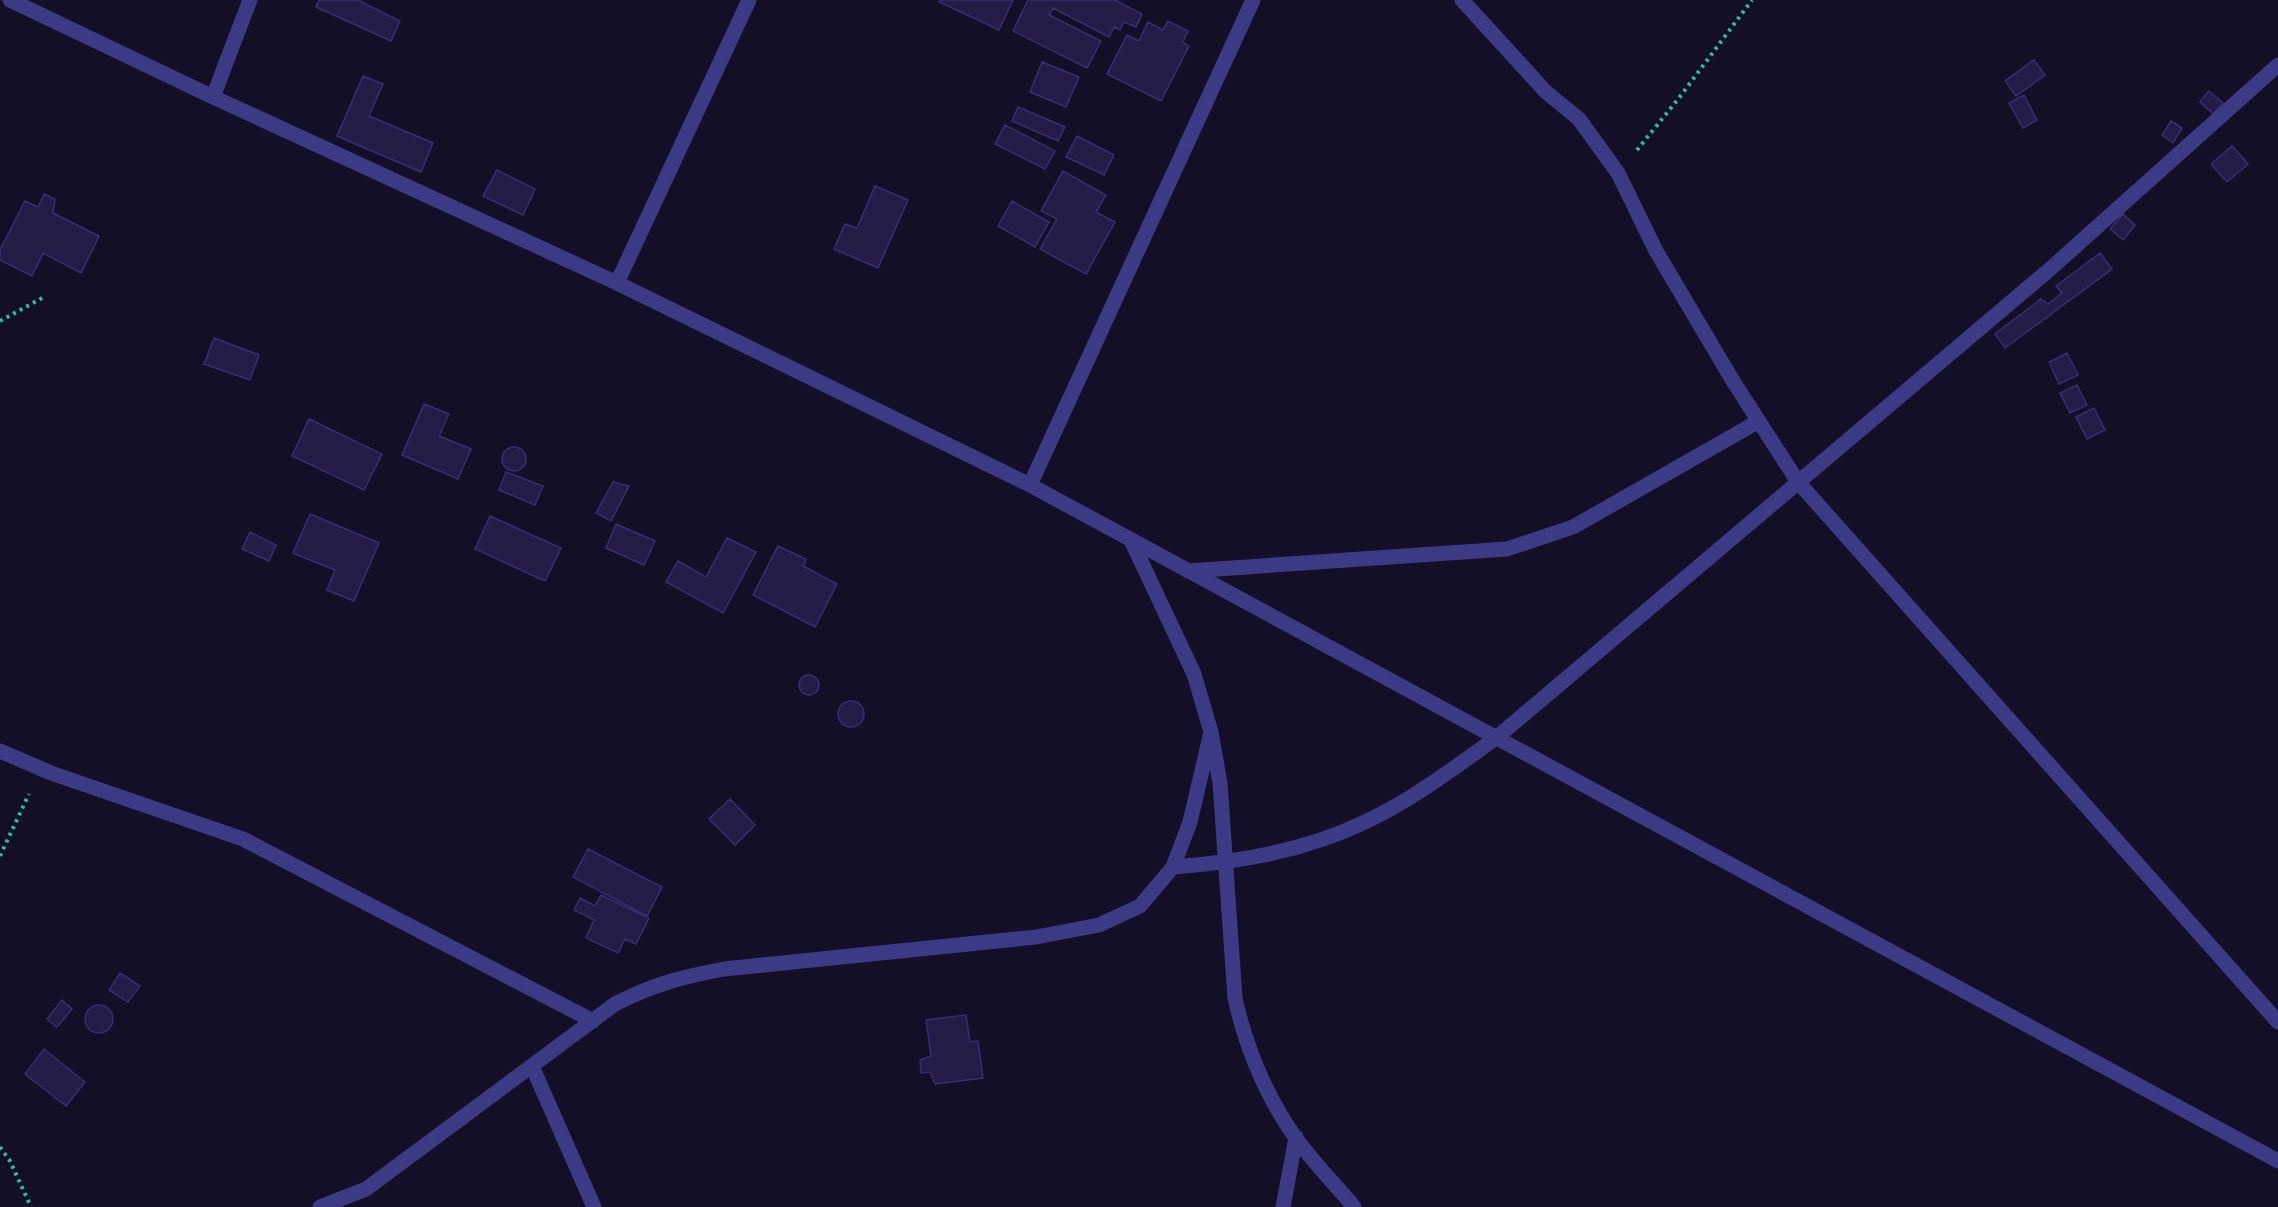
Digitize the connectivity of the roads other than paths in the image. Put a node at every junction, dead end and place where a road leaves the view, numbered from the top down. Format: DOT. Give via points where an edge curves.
graph roads {
  1 [pos="10,0"];
  2 [pos="250,0"];
  3 [pos="749,0"];
  4 [pos="1253,0"];
  5 [pos="1462,0"];
  6 [pos="2278,65"];
  7 [pos="213,97"];
  8 [pos="617,283"];
  9 [pos="1758,421"];
  10 [pos="1798,482"];
  11 [pos="1030,485"];
  12 [pos="1131,540"];
  13 [pos="1187,571"];
  14 [pos="1211,732"];
  15 [pos="1496,738"];
  16 [pos="0,752"];
  17 [pos="1226,863"];
  18 [pos="1173,867"];
  19 [pos="593,1021"];
  20 [pos="2278,1022"];
  21 [pos="532,1066"];
  22 [pos="1296,1137"];
  23 [pos="2278,1161"];
  24 [pos="320,1207"];
  25 [pos="594,1207"];
  26 [pos="1283,1207"];
  27 [pos="1354,1207"];
  1 -- 7 [label="street"];
  2 -- 7 [label="street"];
  3 -- 8 [label="street"];
  4 -- 11 [label="street"];
  5 -- 9 [label="street" via="1546,92 1579,119 1618,173 1656,251"];
  6 -- 10 [label="street" via="2049,270"];
  7 -- 8 [label="street"];
  8 -- 11 [label="street"];
  9 -- 10 [label="street"];
  9 -- 13 [label="street" via="1573,527 1507,549"];
  10 -- 15 [label="street"];
  10 -- 20 [label="street"];
  11 -- 12 [label="street"];
  12 -- 13 [label="street"];
  12 -- 14 [label="street" via="1194,674"];
  13 -- 15 [label="street"];
  14 -- 17 [label="street" via="1220,783"];
  14 -- 18 [label="street" via="1190,822"];
  15 -- 17 [label="street" via="1426,788 1364,823 1299,845"];
  15 -- 23 [label="street"];
  16 -- 19 [label="street" via="243,839"];
  17 -- 18 [label="street"];
  17 -- 22 [label="street" via="1235,998 1242,1033 1257,1071"];
  18 -- 19 [label="street" via="1140,906 1099,925 1036,937 724,969 681,977 647,988 615,1004"];
  19 -- 21 [label="street"];
  21 -- 24 [label="street" via="366,1189"];
  21 -- 25 [label="street"];
  22 -- 26 [label="street"];
  22 -- 27 [label="street"];
}
